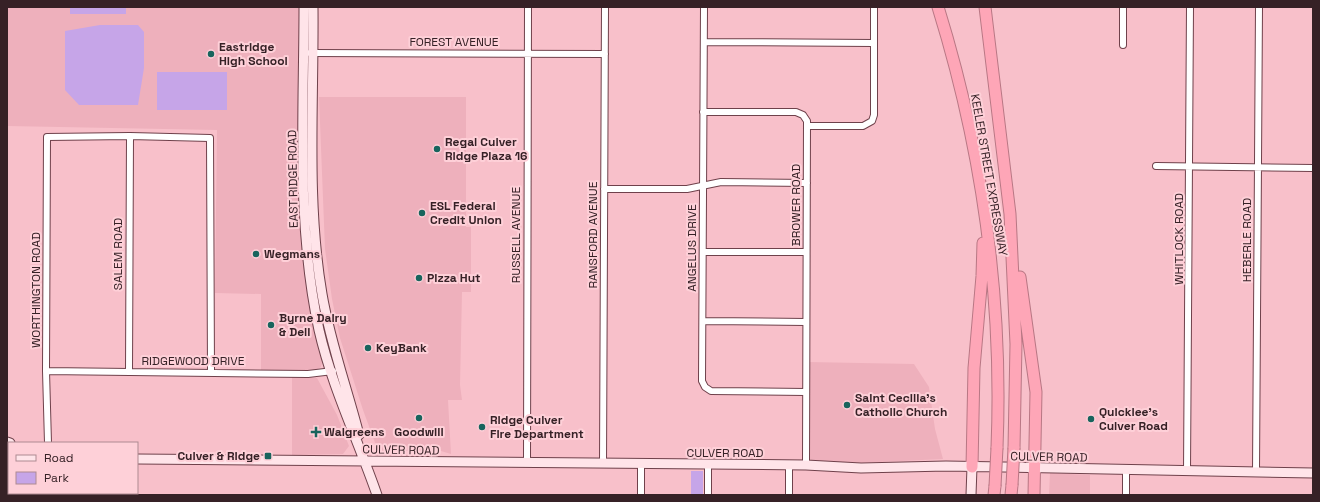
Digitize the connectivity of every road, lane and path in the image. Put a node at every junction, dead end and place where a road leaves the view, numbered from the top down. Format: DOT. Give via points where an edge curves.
graph roads {
  1 [pos="304,7"];
  2 [pos="313,7"];
  3 [pos="528,7"];
  4 [pos="605,7"];
  5 [pos="704,7"];
  6 [pos="874,7"];
  7 [pos="938,7"];
  8 [pos="985,7"];
  9 [pos="1123,7"];
  10 [pos="1190,7"];
  11 [pos="1259,7"];
  12 [pos="704,42"];
  13 [pos="874,43"];
  14 [pos="1123,45"];
  15 [pos="309,52"];
  16 [pos="528,53"];
  17 [pos="605,54"];
  18 [pos="704,112"];
  19 [pos="807,126"];
  20 [pos="130,136"];
  21 [pos="976,160"];
  22 [pos="1156,166"];
  23 [pos="1190,166"];
  24 [pos="1259,167"];
  25 [pos="1313,168"];
  26 [pos="807,183"];
  27 [pos="1007,185"];
  28 [pos="704,186"];
  29 [pos="604,189"];
  30 [pos="703,252"];
  31 [pos="806,252"];
  32 [pos="703,321"];
  33 [pos="806,322"];
  34 [pos="340,369"];
  35 [pos="46,371"];
  36 [pos="129,372"];
  37 [pos="211,372"];
  38 [pos="330,372"];
  39 [pos="806,392"];
  40 [pos="48,442"];
  41 [pos="138,460"];
  42 [pos="365,462"];
  43 [pos="527,463"];
  44 [pos="603,464"];
  45 [pos="641,464"];
  46 [pos="708,465"];
  47 [pos="789,465"];
  48 [pos="806,465"];
  49 [pos="972,467"];
  50 [pos="1035,468"];
  51 [pos="1126,471"];
  52 [pos="1188,472"];
  53 [pos="1256,472"];
  54 [pos="1313,473"];
  55 [pos="1012,490"];
  56 [pos="995,491"];
  57 [pos="377,495"];
  58 [pos="641,495"];
  59 [pos="708,495"];
  60 [pos="789,495"];
  61 [pos="970,495"];
  62 [pos="1034,495"];
  63 [pos="1126,495"];
  1 -- 15 [label="main road, EAST RIDGE ROAD"];
  2 -- 15 [label="main road, EAST RIDGE ROAD"];
  3 -- 16 [label="street, RUSSELL AVENUE"];
  4 -- 17 [label="street, RANSFORD AVENUE"];
  5 -- 12 [label="street, ANGELUS DRIVE"];
  6 -- 13 [label="street"];
  7 -- 21 [label="highway, KEELER STREET EXPRESSWAY" via="960,86"];
  8 -- 27 [label="highway, KEELER STREET EXPRESSWAY"];
  9 -- 14 [label="street"];
  10 -- 23 [label="street, WHITLOCK ROAD"];
  11 -- 24 [label="street, HEBERLE ROAD"];
  12 -- 13 [label="street"];
  12 -- 18 [label="street, ANGELUS DRIVE"];
  13 -- 19 [label="street" via="872,121 863,126"];
  15 -- 16 [label="street, FOREST AVENUE"];
  15 -- 34 [label="main road, EAST RIDGE ROAD" via="315,237 325,312"];
  15 -- 38 [label="main road, EAST RIDGE ROAD" via="304,199 307,246 315,310"];
  16 -- 17 [label="street, FOREST AVENUE"];
  16 -- 43 [label="street, RUSSELL AVENUE"];
  17 -- 29 [label="street, RANSFORD AVENUE"];
  18 -- 19 [label="street" via="796,112 806,118"];
  18 -- 28 [label="street, ANGELUS DRIVE"];
  19 -- 26 [label="street, BROWER ROAD"];
  20 -- 35 [label="street, WORTHINGTON ROAD" via="47,137"];
  20 -- 36 [label="street, SALEM ROAD"];
  20 -- 37 [label="street" via="210,138"];
  21 -- 49 [label="highway" via="983,253 974,368"];
  21 -- 56 [label="highway, KEELER STREET EXPRESSWAY, bridge" via="988,233 994,299 998,376"];
  22 -- 23 [label="street"];
  23 -- 24 [label="street"];
  23 -- 52 [label="street, WHITLOCK ROAD"];
  24 -- 25 [label="street"];
  24 -- 53 [label="street, HEBERLE ROAD"];
  26 -- 28 [label="street" via="720,182"];
  26 -- 31 [label="street, BROWER ROAD"];
  27 -- 50 [label="highway" via="1035,385"];
  27 -- 55 [label="highway, KEELER STREET EXPRESSWAY, bridge" via="1016,335"];
  28 -- 29 [label="street" via="687,189"];
  28 -- 30 [label="street, ANGELUS DRIVE"];
  29 -- 44 [label="street, RANSFORD AVENUE"];
  30 -- 31 [label="street"];
  30 -- 32 [label="street, ANGELUS DRIVE"];
  31 -- 33 [label="street, BROWER ROAD"];
  32 -- 33 [label="street"];
  32 -- 39 [label="street, ANGELUS DRIVE" via="702,381 708,389 719,392"];
  33 -- 39 [label="street, BROWER ROAD"];
  34 -- 38 [label="street, RIDGEWOOD DRIVE"];
  34 -- 42 [label="main road, EAST RIDGE ROAD"];
  35 -- 36 [label="street, RIDGEWOOD DRIVE"];
  35 -- 40 [label="street, WORTHINGTON ROAD"];
  36 -- 37 [label="street, RIDGEWOOD DRIVE"];
  37 -- 38 [label="street, RIDGEWOOD DRIVE"];
  38 -- 42 [label="main road, EAST RIDGE ROAD"];
  39 -- 48 [label="street, BROWER ROAD"];
  41 -- 42 [label="main road, CULVER ROAD"];
  42 -- 43 [label="main road, CULVER ROAD"];
  42 -- 57 [label="main road, EAST RIDGE ROAD"];
  43 -- 44 [label="main road, CULVER ROAD"];
  44 -- 45 [label="main road, CULVER ROAD"];
  45 -- 46 [label="main road, CULVER ROAD"];
  45 -- 58 [label="street"];
  46 -- 47 [label="main road, CULVER ROAD"];
  46 -- 59 [label="street"];
  47 -- 48 [label="main road, CULVER ROAD"];
  47 -- 60 [label="street"];
  48 -- 49 [label="main road, CULVER ROAD" via="861,468"];
  49 -- 50 [label="main road, CULVER ROAD"];
  49 -- 61 [label="main road"];
  50 -- 51 [label="main road, CULVER ROAD"];
  50 -- 62 [label="highway"];
  51 -- 52 [label="main road, CULVER ROAD"];
  51 -- 63 [label="street"];
  52 -- 53 [label="main road, CULVER ROAD"];
  53 -- 54 [label="main road, CULVER ROAD"];
}
